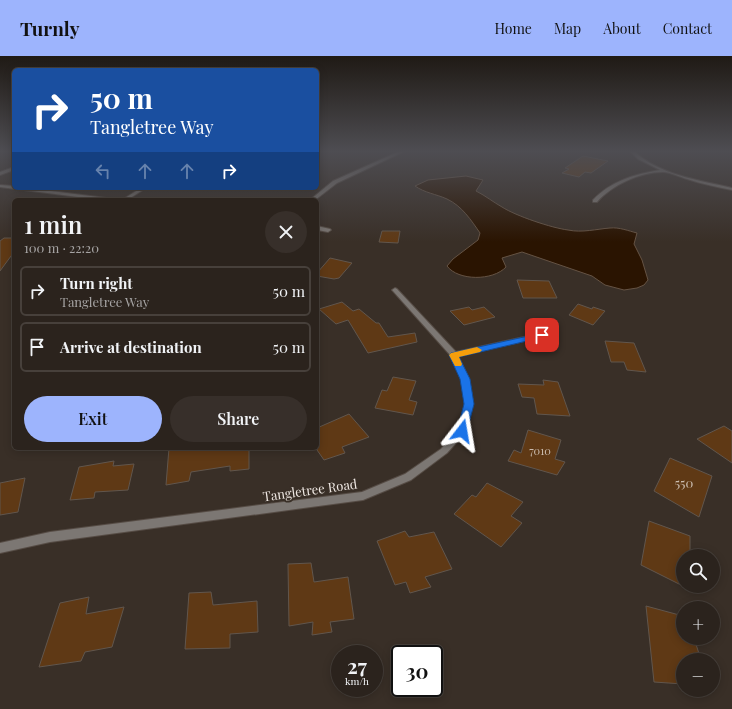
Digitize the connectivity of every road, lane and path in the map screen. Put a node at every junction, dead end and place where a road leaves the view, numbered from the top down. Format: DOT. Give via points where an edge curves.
graph roads {
  1 [pos="336,181"];
  2 [pos="624,181"];
  3 [pos="706,181"];
  4 [pos="0,186"];
  5 [pos="12,187"];
  6 [pos="732,188"];
  7 [pos="33,190"];
  8 [pos="141,190"];
  9 [pos="98,198"];
  10 [pos="127,198"];
  11 [pos="315,198"];
  12 [pos="595,201"];
  13 [pos="319,228"];
  14 [pos="328,230"];
  15 [pos="395,290"];
  16 [pos="542,335"];
  17 [pos="454,355"];
  18 [pos="0,548"];
  1 -- 11 [label="street"];
  2 -- 12 [label="street"];
  3 -- 6 [label="street"];
  4 -- 5 [label="street"];
  7 -- 9 [label="street"];
  8 -- 10 [label="street"];
  13 -- 14 [label="street"];
  15 -- 17 [label="street, Tangletree Road"];
  16 -- 17 [label="street"];
  17 -- 18 [label="street, Tangletree Road" via="465,379 469,404 462,431 444,451 408,477 363,496 50,537"];
}
